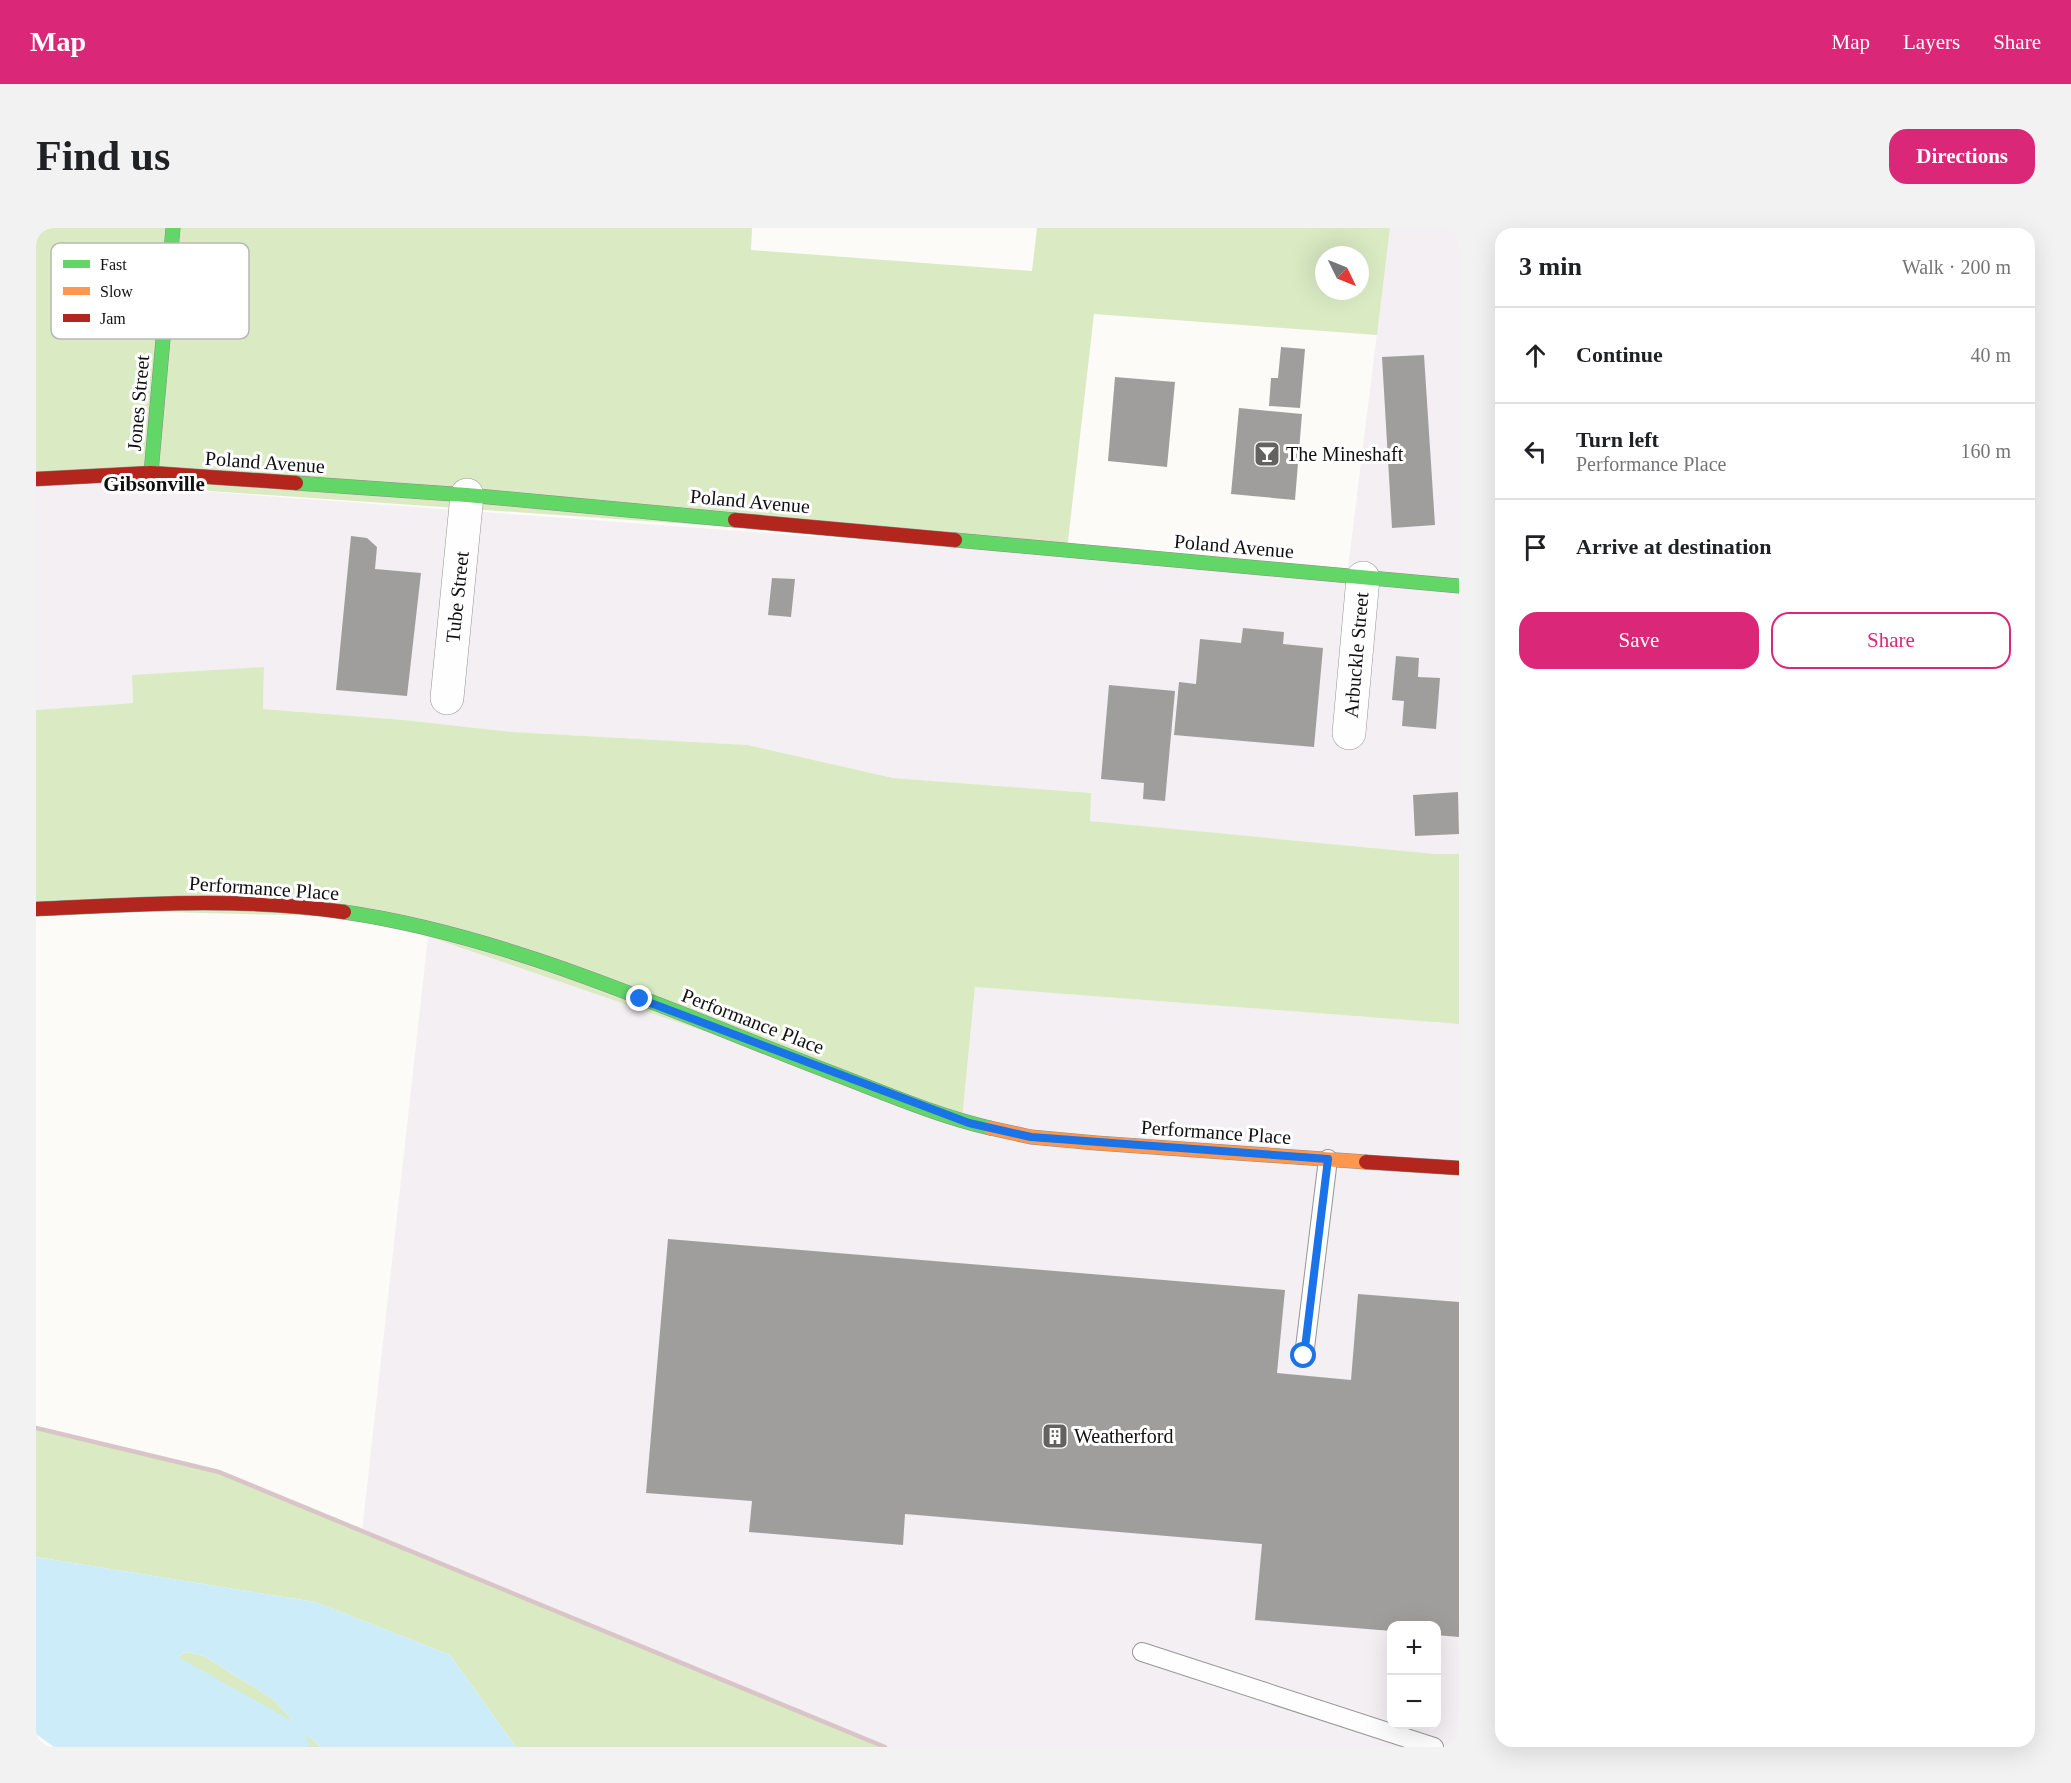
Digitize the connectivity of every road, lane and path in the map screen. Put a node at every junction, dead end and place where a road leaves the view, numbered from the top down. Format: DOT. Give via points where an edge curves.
graph roads {
  1 [pos="173,228"];
  2 [pos="172,243"];
  3 [pos="163,339"];
  4 [pos="152,473"];
  5 [pos="36,479"];
  6 [pos="467,495"];
  7 [pos="1363,578"];
  8 [pos="1459,586"];
  9 [pos="447,698"];
  10 [pos="1349,733"];
  11 [pos="36,909"];
  12 [pos="1328,1159"];
  13 [pos="1459,1168"];
  14 [pos="1304,1356"];
  15 [pos="1142,1652"];
  16 [pos="1434,1747"];
  1 -- 2 [label="street, Jones Street"];
  3 -- 4 [label="street, Jones Street"];
  4 -- 5 [label="street, Poland Avenue"];
  4 -- 6 [label="street, Poland Avenue"];
  6 -- 7 [label="street, Poland Avenue"];
  6 -- 9 [label="street, Tube Street"];
  7 -- 8 [label="street, Poland Avenue"];
  7 -- 10 [label="street, Arbuckle Street"];
  11 -- 12 [label="street, Performance Place" via="239,902 297,906 420,926 583,978 969,1123 1031,1137"];
  12 -- 13 [label="street, Performance Place"];
  12 -- 14 [label="lane"];
  15 -- 16 [label="lane"];
}
